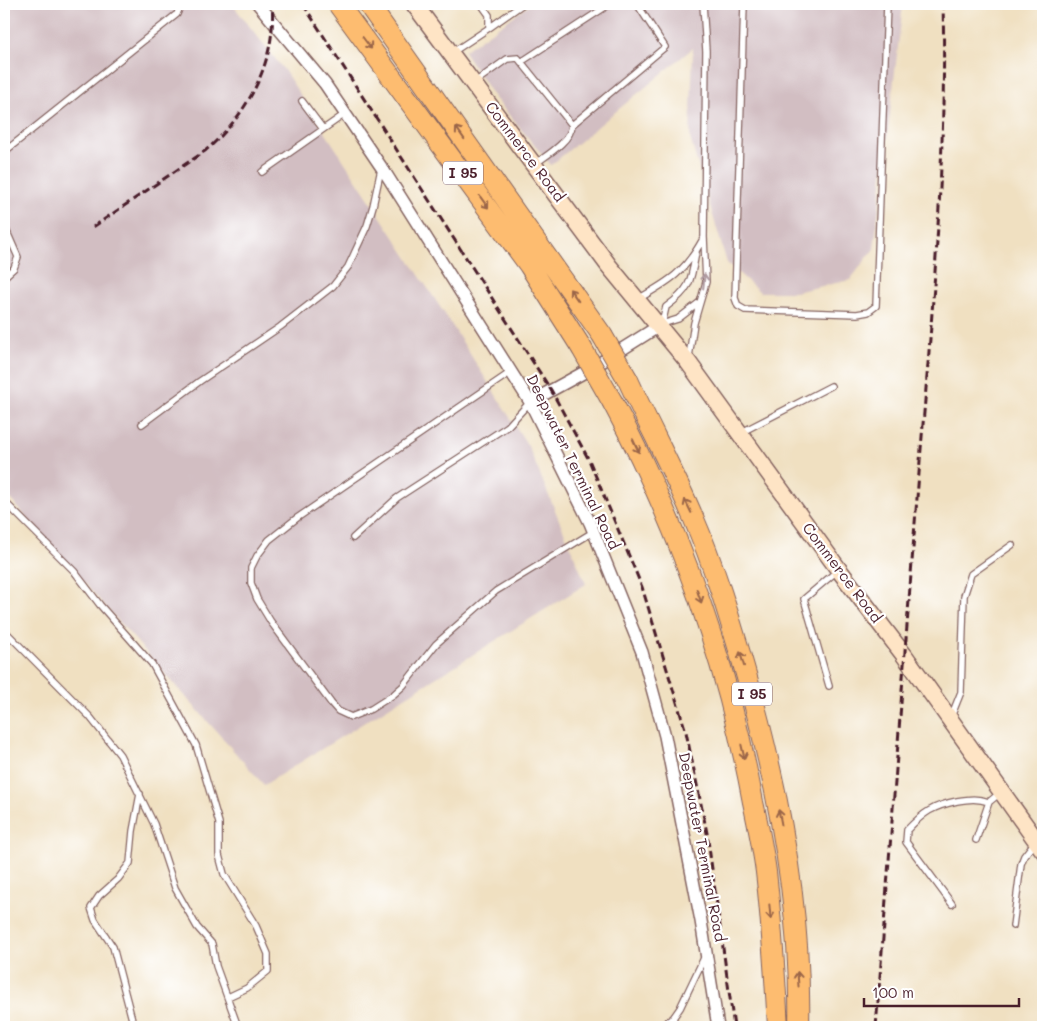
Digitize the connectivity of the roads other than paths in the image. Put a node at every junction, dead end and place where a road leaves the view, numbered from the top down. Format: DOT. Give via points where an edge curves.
graph roads {
  1 [pos="181,4"];
  2 [pos="258,4"];
  3 [pos="338,4"];
  4 [pos="368,4"];
  5 [pos="414,4"];
  6 [pos="425,4"];
  7 [pos="481,4"];
  8 [pos="523,4"];
  9 [pos="610,4"];
  10 [pos="637,4"];
  11 [pos="703,4"];
  12 [pos="744,4"];
  13 [pos="887,4"];
  14 [pos="489,28"];
  15 [pos="454,51"];
  16 [pos="521,62"];
  17 [pos="477,80"];
  18 [pos="302,101"];
  19 [pos="345,114"];
  20 [pos="572,125"];
  21 [pos="323,129"];
  22 [pos="4,152"];
  23 [pos="537,162"];
  24 [pos="381,167"];
  25 [pos="262,172"];
  26 [pos="4,225"];
  27 [pos="704,237"];
  28 [pos="696,252"];
  29 [pos="4,277"];
  30 [pos="638,299"];
  31 [pos="700,302"];
  32 [pos="661,325"];
  33 [pos="688,362"];
  34 [pos="510,372"];
  35 [pos="831,386"];
  36 [pos="530,402"];
  37 [pos="142,424"];
  38 [pos="740,433"];
  39 [pos="4,501"];
  40 [pos="594,532"];
  41 [pos="353,538"];
  42 [pos="1012,545"];
  43 [pos="839,570"];
  44 [pos="4,630"];
  45 [pos="829,686"];
  46 [pos="950,720"];
  47 [pos="140,794"];
  48 [pos="995,797"];
  49 [pos="976,840"];
  50 [pos="1040,845"];
  51 [pos="952,904"];
  52 [pos="1013,926"];
  53 [pos="706,954"];
  54 [pos="228,997"];
  55 [pos="673,1018"];
  56 [pos="134,1027"];
  57 [pos="238,1027"];
  58 [pos="659,1027"];
  59 [pos="676,1027"];
  60 [pos="718,1027"];
  61 [pos="778,1027"];
  62 [pos="799,1027"];
  1 -- 22 [label="lane" via="177,14"];
  2 -- 19 [label="street, Deepwater Terminal Road"];
  3 -- 61 [label="highway, I 95, one-way, bridge" via="529,265 581,347 634,442 688,564 724,672 748,775 766,871"];
  62 -- 4 [label="highway, I 95, one-way, bridge" via="800,996 792,896 762,727 730,618 693,517 628,380 602,335"];
  5 -- 15 [label="main road, Commerce Road"];
  6 -- 15 [label="main road, Commerce Road"];
  7 -- 14 [label="lane" via="490,15"];
  8 -- 14 [label="lane"];
  9 -- 16 [label="lane"];
  10 -- 20 [label="lane" via="665,47"];
  11 -- 27 [label="lane" via="706,51"];
  12 -- 13 [label="lane" via="735,298 738,306 745,310 857,314 876,306"];
  14 -- 15 [label="lane"];
  15 -- 17 [label="main road, Commerce Road"];
  16 -- 17 [label="lane" via="518,58 507,59"];
  16 -- 20 [label="lane"];
  17 -- 23 [label="main road, Commerce Road"];
  18 -- 21 [label="lane"];
  19 -- 21 [label="lane"];
  19 -- 24 [label="street, Deepwater Terminal Road"];
  20 -- 23 [label="lane" via="572,132 567,138"];
  21 -- 25 [label="lane"];
  23 -- 30 [label="main road, Commerce Road" via="609,266"];
  24 -- 34 [label="street, Deepwater Terminal Road"];
  24 -- 37 [label="lane" via="367,226 348,267 333,286"];
  26 -- 29 [label="lane" via="18,257 14,268"];
  27 -- 28 [label="lane"];
  31 -- 27 [label="lane, one-way" via="706,282"];
  28 -- 30 [label="lane" via="679,273"];
  28 -- 32 [label="lane" via="691,282 666,307"];
  30 -- 32 [label="main road, Commerce Road"];
  31 -- 32 [label="lane" via="678,319"];
  31 -- 33 [label="lane"];
  32 -- 33 [label="main road, Commerce Road"];
  32 -- 36 [label="street"];
  33 -- 38 [label="main road, Commerce Road"];
  34 -- 36 [label="street, Deepwater Terminal Road"];
  34 -- 40 [label="lane" via="269,540 251,568 251,583 257,599 331,703 338,711 351,717 393,695 436,644 496,592"];
  35 -- 38 [label="lane"];
  36 -- 40 [label="street, Deepwater Terminal Road"];
  36 -- 41 [label="lane" via="508,426 397,498"];
  38 -- 43 [label="main road, Commerce Road"];
  39 -- 54 [label="lane" via="74,571 152,664 196,746 219,823 219,855 224,874 256,926 268,954 268,971"];
  40 -- 53 [label="street, Deepwater Terminal Road" via="642,652 665,736"];
  42 -- 46 [label="lane" via="972,574 964,596 961,692"];
  43 -- 45 [label="lane" via="804,599"];
  43 -- 46 [label="main road, Commerce Road"];
  44 -- 47 [label="lane" via="90,717 120,755"];
  46 -- 48 [label="main road, Commerce Road"];
  47 -- 54 [label="lane" via="154,824 175,888 197,927 212,944 216,966"];
  47 -- 56 [label="lane" via="130,863 91,908 95,920 113,946"];
  48 -- 49 [label="lane"];
  48 -- 50 [label="main road, Commerce Road"];
  48 -- 51 [label="lane" via="939,805 919,817 907,830 906,842"];
  50 -- 52 [label="lane" via="1024,856 1021,864"];
  53 -- 55 [label="lane"];
  53 -- 60 [label="street, Deepwater Terminal Road"];
  54 -- 57 [label="lane"];
  55 -- 58 [label="lane"];
  55 -- 59 [label="lane"];
}
